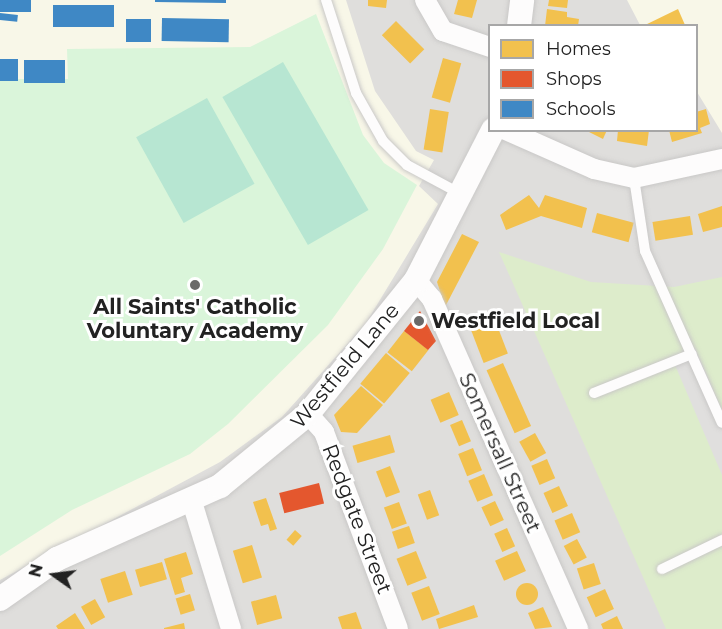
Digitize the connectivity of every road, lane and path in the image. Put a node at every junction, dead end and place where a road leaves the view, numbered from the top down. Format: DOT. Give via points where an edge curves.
graph roads {
  1 [pos="326,0"];
  2 [pos="424,0"];
  3 [pos="522,0"];
  4 [pos="519,24"];
  5 [pos="488,47"];
  6 [pos="492,132"];
  7 [pos="511,132"];
  8 [pos="722,159"];
  9 [pos="634,178"];
  10 [pos="461,195"];
  11 [pos="416,280"];
  12 [pos="692,354"];
  13 [pos="594,393"];
  14 [pos="308,414"];
  15 [pos="722,423"];
  16 [pos="192,502"];
  17 [pos="722,540"];
  18 [pos="662,568"];
  19 [pos="0,599"];
  20 [pos="231,629"];
  21 [pos="398,629"];
  22 [pos="578,629"];
  1 -- 10 [label="lane" via="356,93 383,141 406,165"];
  2 -- 5 [label="street" via="443,31"];
  3 -- 4 [label="street"];
  6 -- 10 [label="street, Westfield Lane"];
  7 -- 9 [label="street" via="594,169"];
  8 -- 9 [label="street"];
  9 -- 12 [label="lane" via="645,251"];
  10 -- 11 [label="street, Westfield Lane"];
  11 -- 14 [label="street, Westfield Lane"];
  11 -- 22 [label="street, Somersall Street" via="432,298"];
  12 -- 13 [label="lane"];
  12 -- 15 [label="lane"];
  14 -- 16 [label="street, Westfield Lane" via="249,466"];
  14 -- 21 [label="street, Redgate Street" via="324,432"];
  16 -- 19 [label="street, Westfield Lane" via="57,559"];
  16 -- 20 [label="street"];
  17 -- 18 [label="lane"];
}
